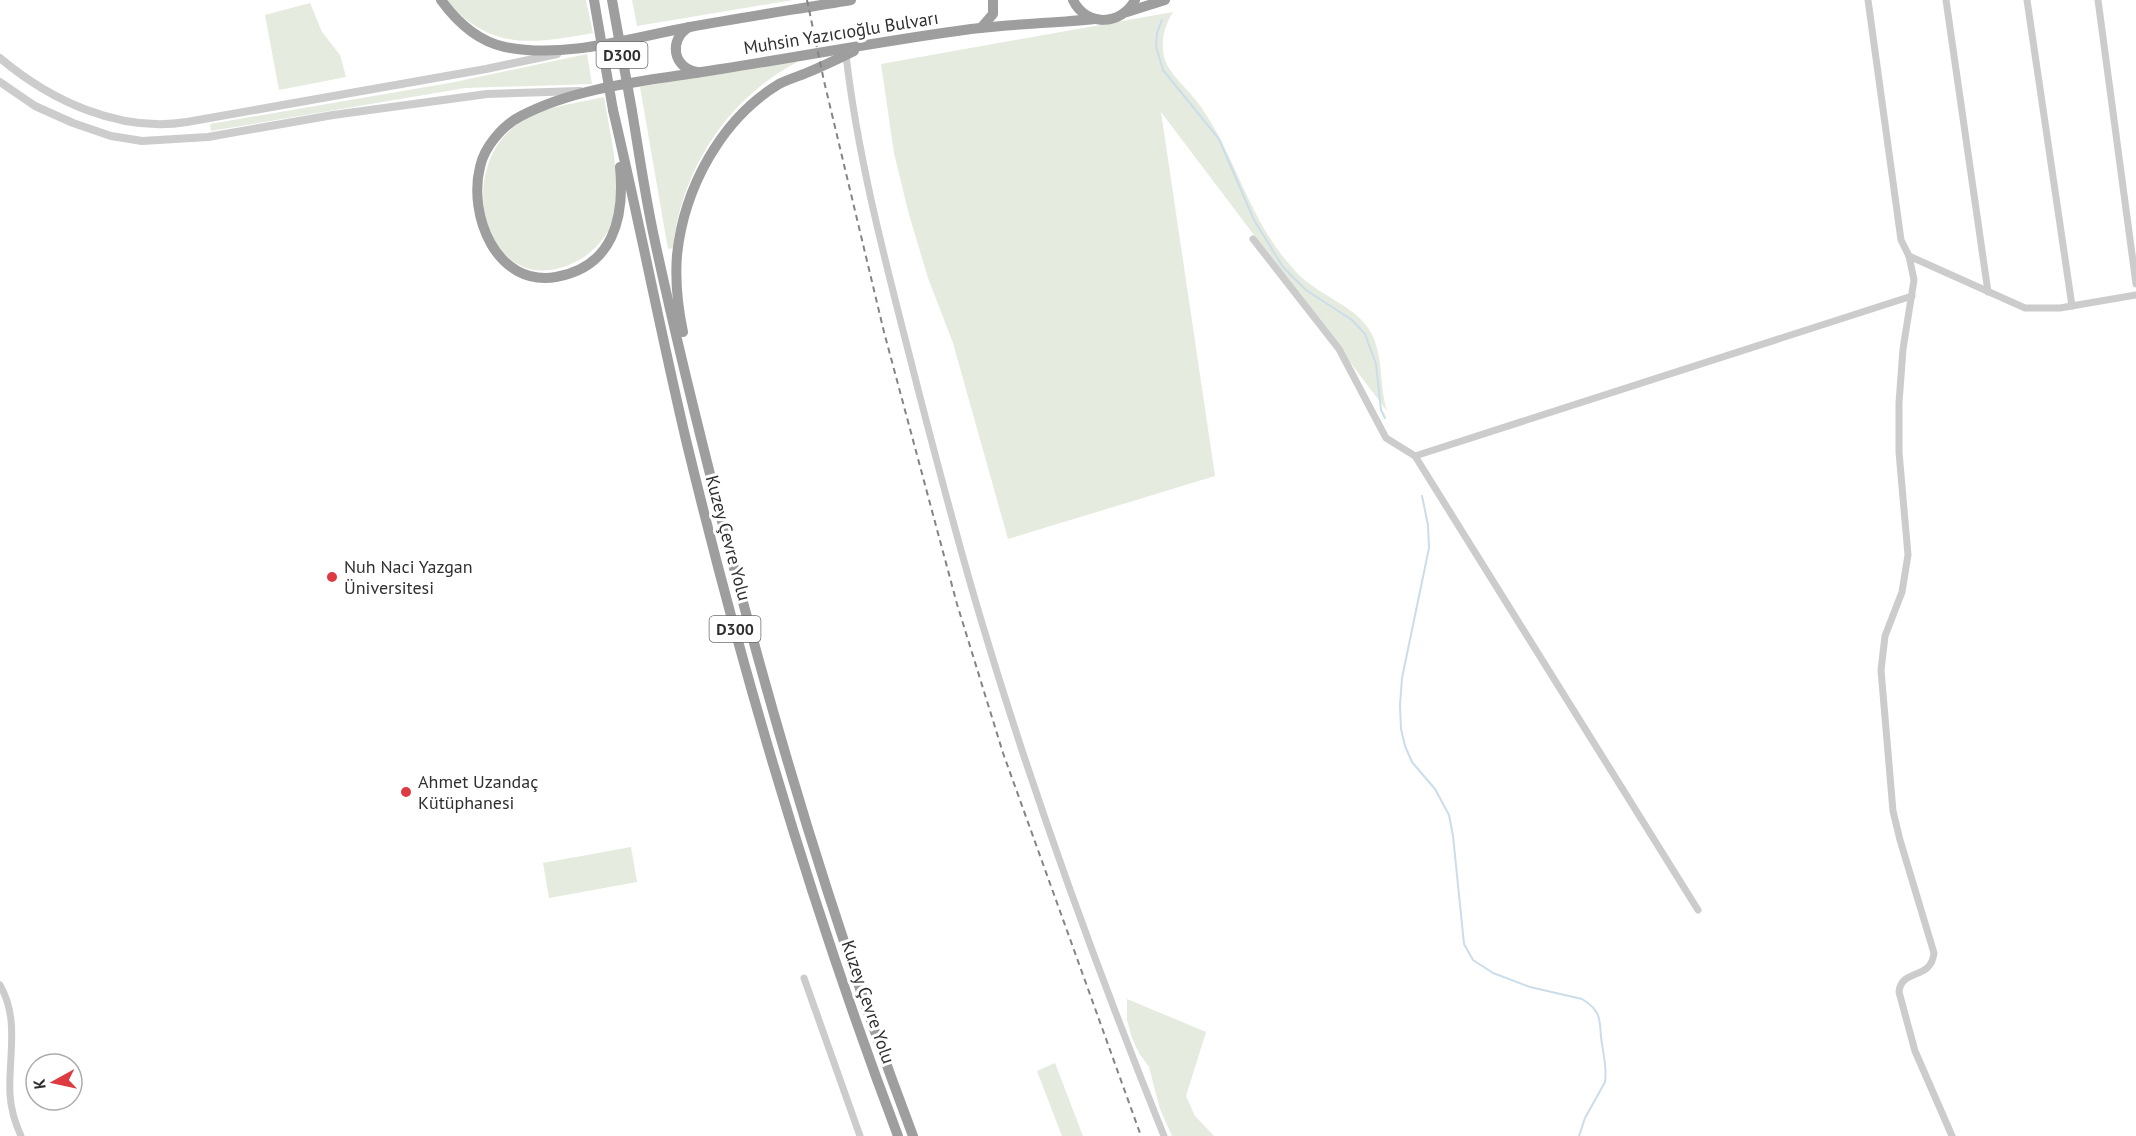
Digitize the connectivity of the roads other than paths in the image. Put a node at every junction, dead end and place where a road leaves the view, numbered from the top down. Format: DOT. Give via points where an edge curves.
graph roads {
  1 [pos="441,0"];
  2 [pos="594,0"];
  3 [pos="612,0"];
  4 [pos="843,0"];
  5 [pos="850,0"];
  6 [pos="993,0"];
  7 [pos="1073,0"];
  8 [pos="1135,0"];
  9 [pos="1165,0"];
  10 [pos="1868,0"];
  11 [pos="1946,0"];
  12 [pos="2027,0"];
  13 [pos="2098,0"];
  14 [pos="1127,12"];
  15 [pos="1095,19"];
  16 [pos="690,27"];
  17 [pos="981,28"];
  18 [pos="868,45"];
  19 [pos="581,48"];
  20 [pos="846,55"];
  21 [pos="0,58"];
  22 [pos="699,73"];
  23 [pos="0,82"];
  24 [pos="592,91"];
  25 [pos="613,110"];
  26 [pos="1253,239"];
  27 [pos="1909,256"];
  28 [pos="2136,284"];
  29 [pos="1988,292"];
  30 [pos="2136,295"];
  31 [pos="1912,296"];
  32 [pos="2072,306"];
  33 [pos="1415,456"];
  34 [pos="708,468"];
  35 [pos="1698,910"];
  36 [pos="804,978"];
  37 [pos="0,985"];
  38 [pos="21,1136"];
  39 [pos="860,1136"];
  40 [pos="898,1136"];
  41 [pos="913,1136"];
  42 [pos="1164,1136"];
  43 [pos="1952,1136"];
  1 -- 19 [label="highway, Muhsin Yazıcıoğlu Bulvarı" via="456,21 477,36 504,46"];
  2 -- 25 [label="highway, D300, bridge"];
  3 -- 34 [label="highway, Kuzey Çevre Yolu / D300, bridge" via="654,235"];
  4 -- 5 [label="highway"];
  5 -- 16 [label="highway, Muhsin Yazıcıoğlu Bulvarı"];
  6 -- 17 [label="highway" via="993,14"];
  7 -- 15 [label="highway" via="1084,14"];
  8 -- 14 [label="highway"];
  9 -- 14 [label="highway"];
  10 -- 27 [label="street" via="1901,240"];
  11 -- 29 [label="street"];
  12 -- 32 [label="street"];
  13 -- 28 [label="street"];
  14 -- 15 [label="highway, Muhsin Yazıcıoğlu Bulvarı" via="1115,19"];
  15 -- 17 [label="highway, Muhsin Yazıcıoğlu Bulvarı"];
  16 -- 19 [label="highway, Muhsin Yazıcıoğlu Bulvarı"];
  16 -- 22 [label="highway" via="679,37 675,51 685,68"];
  17 -- 18 [label="highway, Muhsin Yazıcıoğlu Bulvarı"];
  18 -- 20 [label="highway"];
  18 -- 22 [label="highway, Muhsin Yazıcıoğlu Bulvarı"];
  19 -- 21 [label="street" via="486,69 165,124 124,120 84,109 44,89"];
  20 -- 34 [label="highway" via="781,83 748,108 709,158 690,200 677,256 678,288"];
  20 -- 42 [label="street" via="857,131 893,290 979,612 1075,906"];
  22 -- 24 [label="highway, Muhsin Yazıcıoğlu Bulvarı"];
  23 -- 24 [label="street" via="59,118 111,136 142,141 214,136 487,94"];
  24 -- 25 [label="highway, Muhsin Yazıcıoğlu Bulvarı" via="518,117 489,146 480,164 477,193 482,224 500,258 516,270 552,278 571,274 603,252 615,232 621,208 622,182"];
  25 -- 40 [label="highway, Kuzey Çevre Yolu / D300" via="687,443 739,643 837,965"];
  26 -- 33 [label="street" via="1339,349 1386,438"];
  27 -- 29 [label="street"];
  27 -- 31 [label="street" via="1914,280"];
  29 -- 32 [label="street" via="2025,308"];
  30 -- 32 [label="street"];
  31 -- 33 [label="street"];
  31 -- 43 [label="street" via="1899,421 1908,555 1902,592 1885,636 1881,670 1895,818 1934,953 1927,969 1904,980 1899,992 1915,1051"];
  33 -- 35 [label="street"];
  34 -- 41 [label="highway, Kuzey Çevre Yolu / D300" via="800,804"];
  36 -- 39 [label="street"];
  37 -- 38 [label="street" via="12,1019 10,1095"];
}
